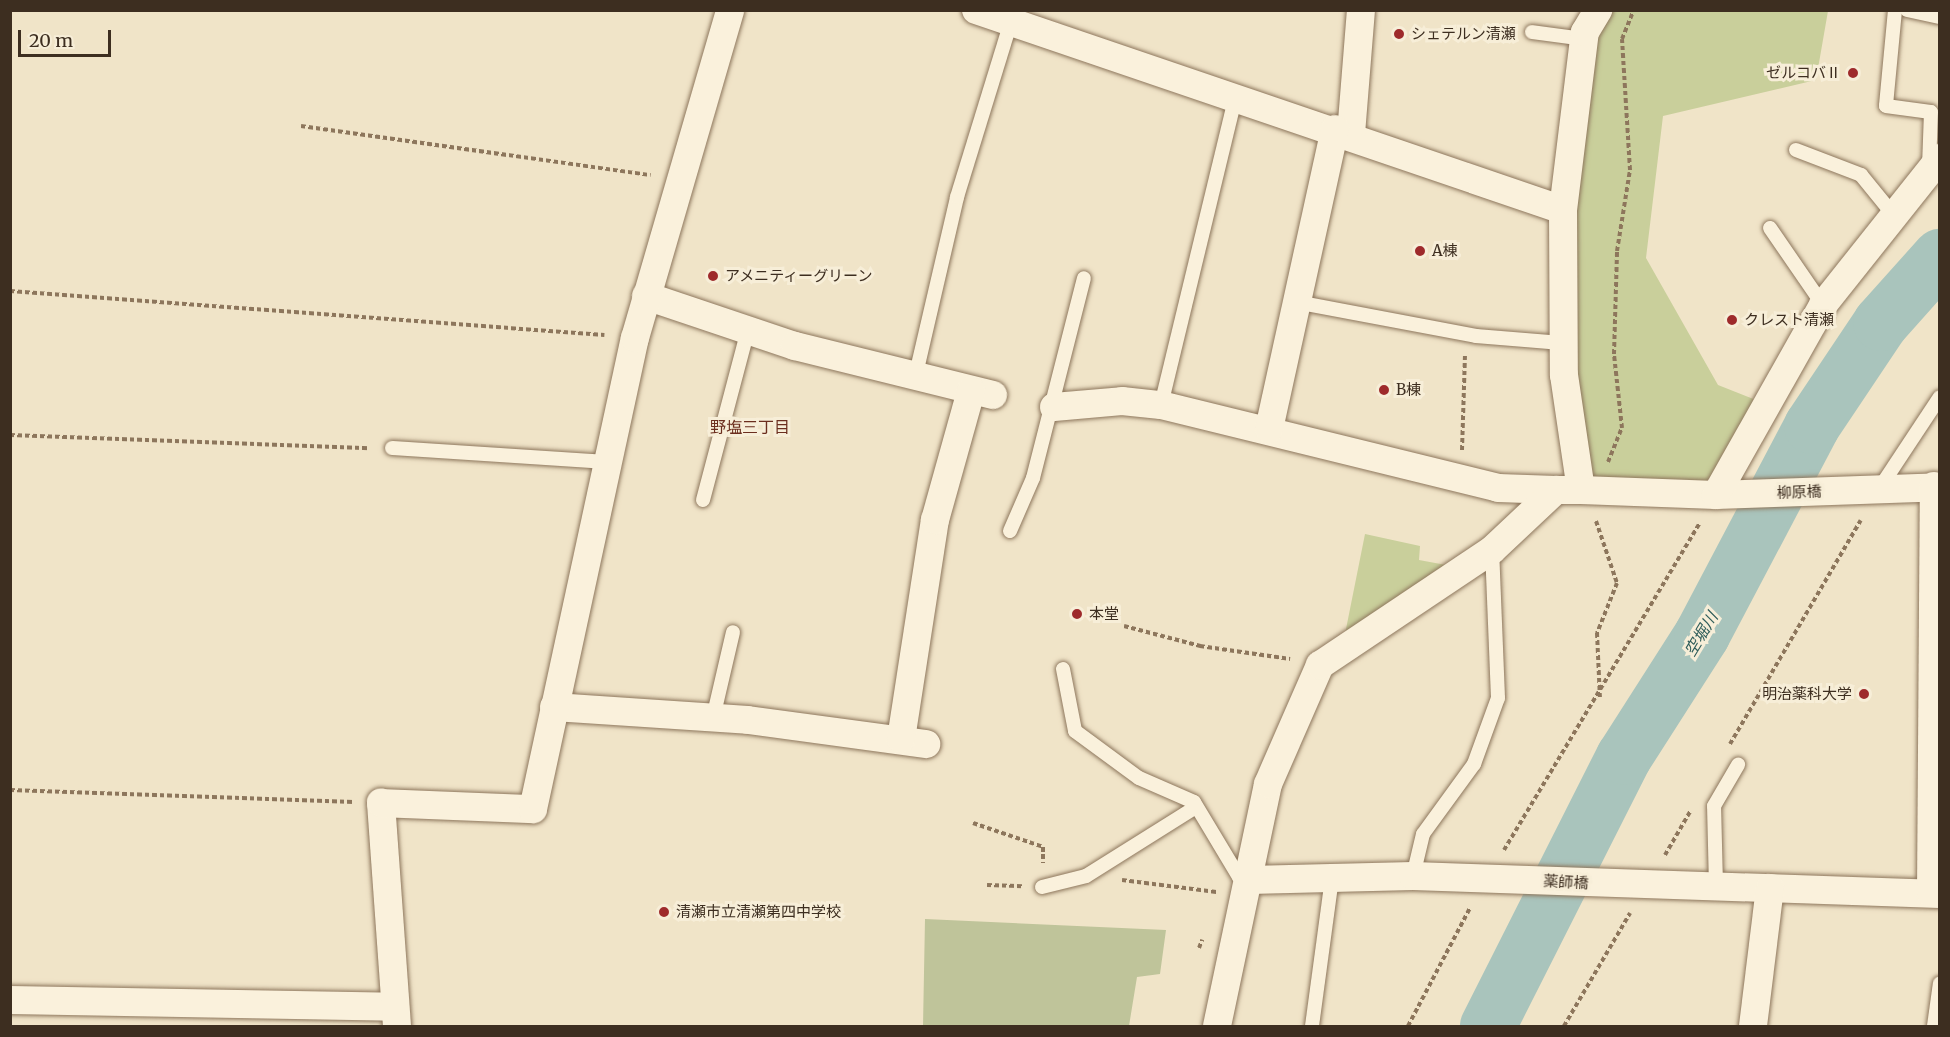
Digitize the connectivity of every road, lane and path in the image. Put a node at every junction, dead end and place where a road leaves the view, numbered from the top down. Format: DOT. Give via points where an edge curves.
graph roads {
  1 [pos="730,10"];
  2 [pos="976,10"];
  3 [pos="1360,10"];
  4 [pos="1598,10"];
  5 [pos="1634,10"];
  6 [pos="1895,10"];
  7 [pos="1907,10"];
  8 [pos="1940,17"];
  9 [pos="1011,22"];
  10 [pos="1532,32"];
  11 [pos="1584,39"];
  12 [pos="1235,98"];
  13 [pos="301,126"];
  14 [pos="1343,132"];
  15 [pos="1796,150"];
  16 [pos="1934,164"];
  17 [pos="679,179"];
  18 [pos="1563,210"];
  19 [pos="1893,213"];
  20 [pos="1770,228"];
  21 [pos="1084,278"];
  22 [pos="10,291"];
  23 [pos="646,296"];
  24 [pos="1296,302"];
  25 [pos="1823,305"];
  26 [pos="748,330"];
  27 [pos="1465,334"];
  28 [pos="635,338"];
  29 [pos="1562,343"];
  30 [pos="915,378"];
  31 [pos="1940,397"];
  32 [pos="1161,405"];
  33 [pos="1054,407"];
  34 [pos="1269,429"];
  35 [pos="10,435"];
  36 [pos="392,448"];
  37 [pos="608,462"];
  38 [pos="1455,477"];
  39 [pos="1937,486"];
  40 [pos="1875,489"];
  41 [pos="1578,490"];
  42 [pos="1721,495"];
  43 [pos="703,500"];
  44 [pos="1010,531"];
  45 [pos="1492,550"];
  46 [pos="1124,626"];
  47 [pos="733,632"];
  48 [pos="1936,659"];
  49 [pos="1320,665"];
  50 [pos="1063,669"];
  51 [pos="1600,698"];
  52 [pos="554,707"];
  53 [pos="713,718"];
  54 [pos="1724,753"];
  55 [pos="1738,765"];
  56 [pos="10,790"];
  57 [pos="381,802"];
  58 [pos="1695,804"];
  59 [pos="1196,807"];
  60 [pos="974,823"];
  61 [pos="1086,876"];
  62 [pos="1413,876"];
  63 [pos="1332,878"];
  64 [pos="1490,878"];
  65 [pos="1250,880"];
  66 [pos="987,885"];
  67 [pos="1643,885"];
  68 [pos="1716,886"];
  69 [pos="1042,887"];
  70 [pos="1770,888"];
  71 [pos="1220,893"];
  72 [pos="1935,894"];
  73 [pos="1940,982"];
  74 [pos="10,1000"];
  75 [pos="396,1017"];
  76 [pos="1217,1026"];
  77 [pos="1312,1026"];
  78 [pos="1408,1026"];
  79 [pos="1564,1026"];
  80 [pos="1753,1026"];
  81 [pos="1934,1026"];
  1 -- 17 [label="street"];
  2 -- 9 [label="street"];
  3 -- 14 [label="street"];
  4 -- 11 [label="street"];
  5 -- 41 [label="path" via="1622,39 1630,170 1617,251 1614,354 1622,428"];
  6 -- 16 [label="lane" via="1886,106 1931,112"];
  7 -- 8 [label="lane"];
  9 -- 12 [label="street"];
  9 -- 30 [label="lane" via="957,197"];
  10 -- 11 [label="lane"];
  11 -- 18 [label="street"];
  12 -- 14 [label="street"];
  12 -- 32 [label="lane"];
  13 -- 17 [label="path"];
  14 -- 18 [label="street"];
  14 -- 24 [label="street"];
  15 -- 19 [label="lane" via="1861,175"];
  16 -- 19 [label="street"];
  17 -- 23 [label="street"];
  18 -- 29 [label="street"];
  19 -- 25 [label="street"];
  20 -- 25 [label="lane"];
  21 -- 33 [label="lane"];
  22 -- 28 [label="path"];
  23 -- 26 [label="street"];
  23 -- 28 [label="street"];
  24 -- 27 [label="lane"];
  24 -- 34 [label="street"];
  25 -- 42 [label="street"];
  26 -- 30 [label="street"];
  26 -- 43 [label="lane"];
  27 -- 29 [label="lane"];
  27 -- 38 [label="path" via="1467,433"];
  28 -- 37 [label="street"];
  29 -- 41 [label="street"];
  30 -- 53 [label="street" via="982,393 935,520 913,742"];
  31 -- 40 [label="lane"];
  32 -- 33 [label="street, 柳原橋" via="1122,401"];
  32 -- 34 [label="street, 柳原橋"];
  33 -- 44 [label="lane" via="1033,478"];
  34 -- 38 [label="street, 柳原橋"];
  35 -- 36 [label="path"];
  36 -- 37 [label="lane"];
  37 -- 52 [label="street"];
  38 -- 41 [label="street, 柳原橋" via="1498,488"];
  39 -- 40 [label="street, 柳原橋"];
  39 -- 48 [label="street"];
  40 -- 42 [label="street, 柳原橋"];
  40 -- 54 [label="path"];
  41 -- 42 [label="street, 柳原橋"];
  41 -- 45 [label="street"];
  41 -- 51 [label="path" via="1617,583 1597,633"];
  42 -- 51 [label="path"];
  45 -- 49 [label="street"];
  45 -- 62 [label="lane" via="1498,698 1474,764 1423,834"];
  46 -- 49 [label="path" via="1200,646"];
  47 -- 53 [label="lane"];
  48 -- 72 [label="street"];
  49 -- 65 [label="street" via="1268,784"];
  50 -- 59 [label="lane" via="1075,731 1139,778"];
  51 -- 64 [label="path"];
  52 -- 53 [label="street"];
  52 -- 57 [label="street" via="533,809"];
  55 -- 68 [label="lane" via="1714,806"];
  56 -- 57 [label="path"];
  57 -- 75 [label="street"];
  58 -- 67 [label="path"];
  59 -- 61 [label="lane"];
  59 -- 65 [label="lane" via="1239,877"];
  60 -- 69 [label="path" via="1043,847"];
  61 -- 69 [label="lane"];
  61 -- 71 [label="path"];
  62 -- 63 [label="street, 薬師橋"];
  62 -- 64 [label="street, 薬師橋"];
  63 -- 65 [label="street, 薬師橋"];
  63 -- 77 [label="lane"];
  64 -- 67 [label="street, 薬師橋"];
  64 -- 78 [label="path"];
  65 -- 76 [label="street"];
  66 -- 69 [label="path"];
  67 -- 68 [label="street, 薬師橋"];
  67 -- 79 [label="path"];
  68 -- 70 [label="street, 薬師橋"];
  70 -- 72 [label="street, 薬師橋"];
  70 -- 80 [label="street"];
  73 -- 81 [label="lane"];
  74 -- 75 [label="street"];
}
